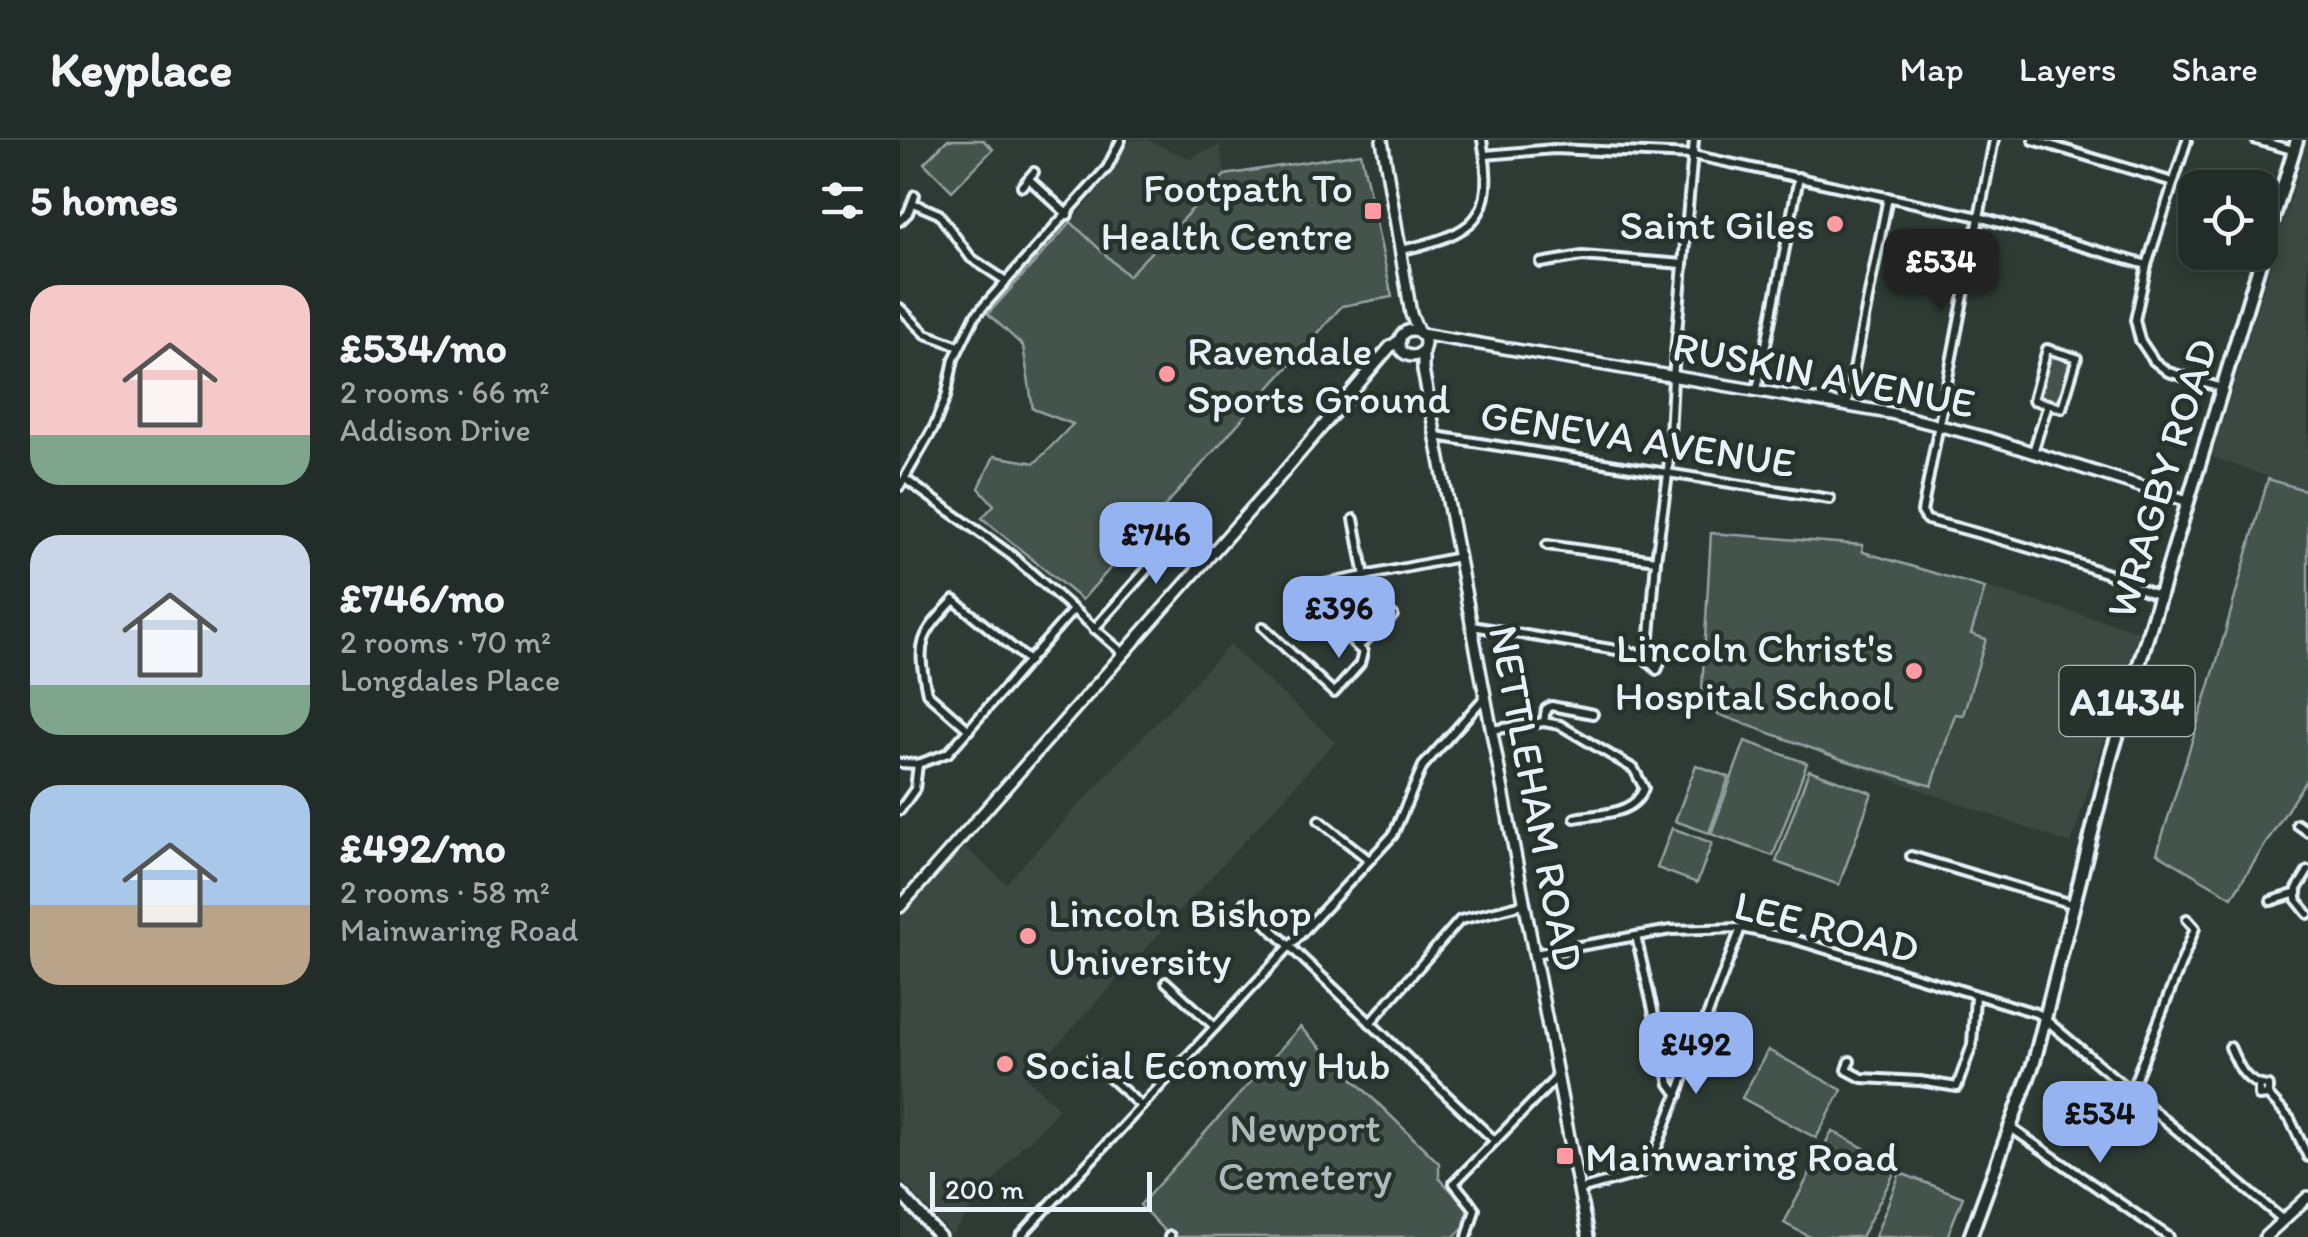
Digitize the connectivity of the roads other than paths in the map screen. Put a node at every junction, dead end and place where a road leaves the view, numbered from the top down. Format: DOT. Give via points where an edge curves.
graph roads {
  1 [pos="1122,140"];
  2 [pos="1382,140"];
  3 [pos="1482,140"];
  4 [pos="1694,140"];
  5 [pos="1994,140"];
  6 [pos="2033,140"];
  7 [pos="2187,140"];
  8 [pos="2256,140"];
  9 [pos="2295,145"];
  10 [pos="1485,155"];
  11 [pos="1693,155"];
  12 [pos="1799,177"];
  13 [pos="2173,182"];
  14 [pos="1022,186"];
  15 [pos="1888,197"];
  16 [pos="1068,214"];
  17 [pos="1978,217"];
  18 [pos="900,221"];
  19 [pos="1402,250"];
  20 [pos="1541,262"];
  21 [pos="1683,264"];
  22 [pos="2147,265"];
  23 [pos="1006,281"];
  24 [pos="900,308"];
  25 [pos="1411,314"];
  26 [pos="1420,334"];
  27 [pos="1402,337"];
  28 [pos="1441,340"];
  29 [pos="959,346"];
  30 [pos="1424,349"];
  31 [pos="1386,355"];
  32 [pos="1407,355"];
  33 [pos="1423,370"];
  34 [pos="1673,378"];
  35 [pos="2222,388"];
  36 [pos="1757,390"];
  37 [pos="2048,404"];
  38 [pos="1848,405"];
  39 [pos="1938,426"];
  40 [pos="1436,436"];
  41 [pos="2033,452"];
  42 [pos="1668,474"];
  43 [pos="903,483"];
  44 [pos="1830,499"];
  45 [pos="2188,501"];
  46 [pos="1354,519"];
  47 [pos="1190,521"];
  48 [pos="1546,546"];
  49 [pos="1460,557"];
  50 [pos="1656,560"];
  51 [pos="1365,576"];
  52 [pos="1320,585"];
  53 [pos="1305,588"];
  54 [pos="2159,596"];
  55 [pos="1073,610"];
  56 [pos="1393,615"];
  57 [pos="1472,626"];
  58 [pos="1262,627"];
  59 [pos="1094,629"];
  60 [pos="1358,647"];
  61 [pos="1649,649"];
  62 [pos="1122,653"];
  63 [pos="1641,654"];
  64 [pos="1029,661"];
  65 [pos="1484,698"];
  66 [pos="1593,714"];
  67 [pos="1544,722"];
  68 [pos="969,730"];
  69 [pos="1490,731"];
  70 [pos="900,763"];
  71 [pos="918,764"];
  72 [pos="900,810"];
  73 [pos="1574,818"];
  74 [pos="1319,820"];
  75 [pos="2297,824"];
  76 [pos="2308,832"];
  77 [pos="1910,856"];
  78 [pos="1370,860"];
  79 [pos="2308,871"];
  80 [pos="2296,896"];
  81 [pos="2271,900"];
  82 [pos="1244,904"];
  83 [pos="1523,904"];
  84 [pos="2072,904"];
  85 [pos="900,907"];
  86 [pos="2308,914"];
  87 [pos="2187,918"];
  88 [pos="1741,928"];
  89 [pos="1636,936"];
  90 [pos="1290,946"];
  91 [pos="1532,954"];
  92 [pos="1166,982"];
  93 [pos="1975,996"];
  94 [pos="2044,1018"];
  95 [pos="1370,1022"];
  96 [pos="1215,1027"];
  97 [pos="2230,1047"];
  98 [pos="1090,1060"];
  99 [pos="1850,1060"];
  100 [pos="1557,1077"];
  101 [pos="2131,1091"];
  102 [pos="1678,1095"];
  103 [pos="1141,1106"];
  104 [pos="2011,1128"];
  105 [pos="1495,1140"];
  106 [pos="2308,1157"];
  107 [pos="1579,1190"];
  108 [pos="900,1192"];
  109 [pos="2308,1197"];
  110 [pos="2283,1220"];
  111 [pos="940,1237"];
  112 [pos="1020,1237"];
  113 [pos="1468,1237"];
  114 [pos="1588,1237"];
  115 [pos="1970,1237"];
  116 [pos="2169,1237"];
  117 [pos="2265,1237"];
  1 -- 16 [label="street"];
  2 -- 19 [label="main road"];
  3 -- 10 [label="street"];
  4 -- 11 [label="street"];
  5 -- 17 [label="street"];
  6 -- 13 [label="street"];
  7 -- 13 [label="street"];
  8 -- 9 [label="street"];
  9 -- 35 [label="main road, WRAGBY ROAD / A1434"];
  10 -- 11 [label="street" via="1554,149"];
  10 -- 19 [label="street" via="1486,192 1473,221 1448,239"];
  11 -- 12 [label="street"];
  11 -- 21 [label="street"];
  12 -- 15 [label="street"];
  12 -- 36 [label="street"];
  13 -- 22 [label="street"];
  14 -- 16 [label="street" via="1031,176"];
  15 -- 17 [label="street"];
  15 -- 38 [label="street"];
  16 -- 23 [label="street"];
  17 -- 22 [label="street"];
  17 -- 39 [label="street"];
  18 -- 23 [label="street" via="914,199 946,220 971,258"];
  19 -- 25 [label="main road"];
  20 -- 21 [label="street" via="1582,256"];
  21 -- 34 [label="street"];
  22 -- 35 [label="street" via="2136,310 2140,340 2168,372"];
  23 -- 29 [label="street"];
  24 -- 29 [label="street" via="926,334"];
  25 -- 26 [label="main road"];
  25 -- 27 [label="main road"];
  26 -- 27 [label="main road" via="1412,330"];
  26 -- 28 [label="main road, RUSKIN AVENUE"];
  26 -- 30 [label="main road"];
  27 -- 31 [label="main road"];
  27 -- 32 [label="main road"];
  28 -- 30 [label="main road"];
  28 -- 34 [label="main road, RUSKIN AVENUE"];
  29 -- 43 [label="street" via="934,427"];
  30 -- 32 [label="main road"];
  30 -- 33 [label="main road, NETTLEHAM ROAD"];
  31 -- 32 [label="main road"];
  31 -- 62 [label="main road"];
  32 -- 33 [label="main road"];
  33 -- 40 [label="main road, NETTLEHAM ROAD"];
  34 -- 36 [label="main road, RUSKIN AVENUE"];
  34 -- 42 [label="street"];
  35 -- 45 [label="main road, WRAGBY ROAD / A1434"];
  36 -- 38 [label="main road, RUSKIN AVENUE"];
  37 -- 37 [label="street" via="2034,400 2047,349 2077,358 2062,408"];
  37 -- 41 [label="street"];
  38 -- 39 [label="main road, RUSKIN AVENUE"];
  39 -- 41 [label="main road, RUSKIN AVENUE"];
  39 -- 54 [label="street" via="1922,512 1927,520 2078,564"];
  40 -- 42 [label="street, GENEVA AVENUE"];
  40 -- 49 [label="main road, NETTLEHAM ROAD"];
  41 -- 45 [label="main road, RUSKIN AVENUE"];
  42 -- 44 [label="street, GENEVA AVENUE"];
  42 -- 50 [label="street"];
  43 -- 55 [label="street" via="1011,555"];
  45 -- 54 [label="main road, WRAGBY ROAD / A1434"];
  46 -- 51 [label="street"];
  47 -- 59 [label="street"];
  48 -- 50 [label="street"];
  49 -- 51 [label="street"];
  49 -- 57 [label="main road, NETTLEHAM ROAD"];
  50 -- 61 [label="street"];
  51 -- 52 [label="street"];
  52 -- 53 [label="street"];
  52 -- 60 [label="street" via="1330,620"];
  54 -- 84 [label="main road, WRAGBY ROAD / A1434"];
  55 -- 59 [label="street"];
  55 -- 64 [label="street"];
  56 -- 60 [label="street"];
  57 -- 63 [label="street"];
  57 -- 65 [label="main road, NETTLEHAM ROAD"];
  58 -- 60 [label="street" via="1334,692 1360,664"];
  59 -- 62 [label="street"];
  61 -- 63 [label="street"];
  61 -- 63 [label="street" via="1661,661 1657,670"];
  62 -- 85 [label="main road"];
  64 -- 68 [label="street"];
  64 -- 68 [label="street" via="954,600 926,631 926,693"];
  65 -- 69 [label="main road, NETTLEHAM ROAD"];
  65 -- 78 [label="street" via="1423,766 1393,835"];
  66 -- 67 [label="street" via="1550,706"];
  67 -- 69 [label="street"];
  67 -- 73 [label="street" via="1581,735 1642,781 1636,804"];
  68 -- 71 [label="street" via="946,754"];
  69 -- 83 [label="main road, NETTLEHAM ROAD"];
  70 -- 71 [label="street"];
  71 -- 72 [label="street" via="916,789"];
  74 -- 78 [label="street"];
  75 -- 76 [label="street"];
  77 -- 84 [label="street"];
  78 -- 90 [label="street"];
  79 -- 80 [label="street"];
  80 -- 81 [label="street"];
  80 -- 86 [label="street"];
  82 -- 90 [label="street"];
  83 -- 91 [label="main road, NETTLEHAM ROAD"];
  83 -- 95 [label="street" via="1460,920"];
  84 -- 94 [label="main road, WRAGBY ROAD / A1434"];
  87 -- 101 [label="street" via="2195,928"];
  88 -- 89 [label="street, LEE ROAD"];
  88 -- 93 [label="street, LEE ROAD"];
  88 -- 102 [label="street"];
  89 -- 91 [label="street, LEE ROAD"];
  89 -- 102 [label="street"];
  90 -- 95 [label="street"];
  90 -- 96 [label="street"];
  91 -- 100 [label="main road, NETTLEHAM ROAD"];
  92 -- 96 [label="street"];
  93 -- 94 [label="street, LEE ROAD"];
  93 -- 99 [label="street" via="1972,1044 1957,1087 1862,1078 1847,1070"];
  94 -- 101 [label="street"];
  94 -- 104 [label="main road, WRAGBY ROAD / A1434"];
  95 -- 105 [label="street"];
  96 -- 103 [label="street"];
  97 -- 106 [label="street" via="2259,1096 2268,1096 2290,1119"];
  98 -- 103 [label="street"];
  100 -- 105 [label="street"];
  100 -- 107 [label="main road, NETTLEHAM ROAD"];
  101 -- 110 [label="street"];
  102 -- 107 [label="street" via="1647,1170"];
  103 -- 112 [label="street"];
  104 -- 115 [label="main road, WRAGBY ROAD / A1434"];
  104 -- 116 [label="street"];
  105 -- 113 [label="street" via="1454,1182 1476,1209"];
  107 -- 114 [label="main road, NETTLEHAM ROAD"];
  108 -- 111 [label="main road"];
  109 -- 110 [label="main road"];
  110 -- 117 [label="main road"];
}
